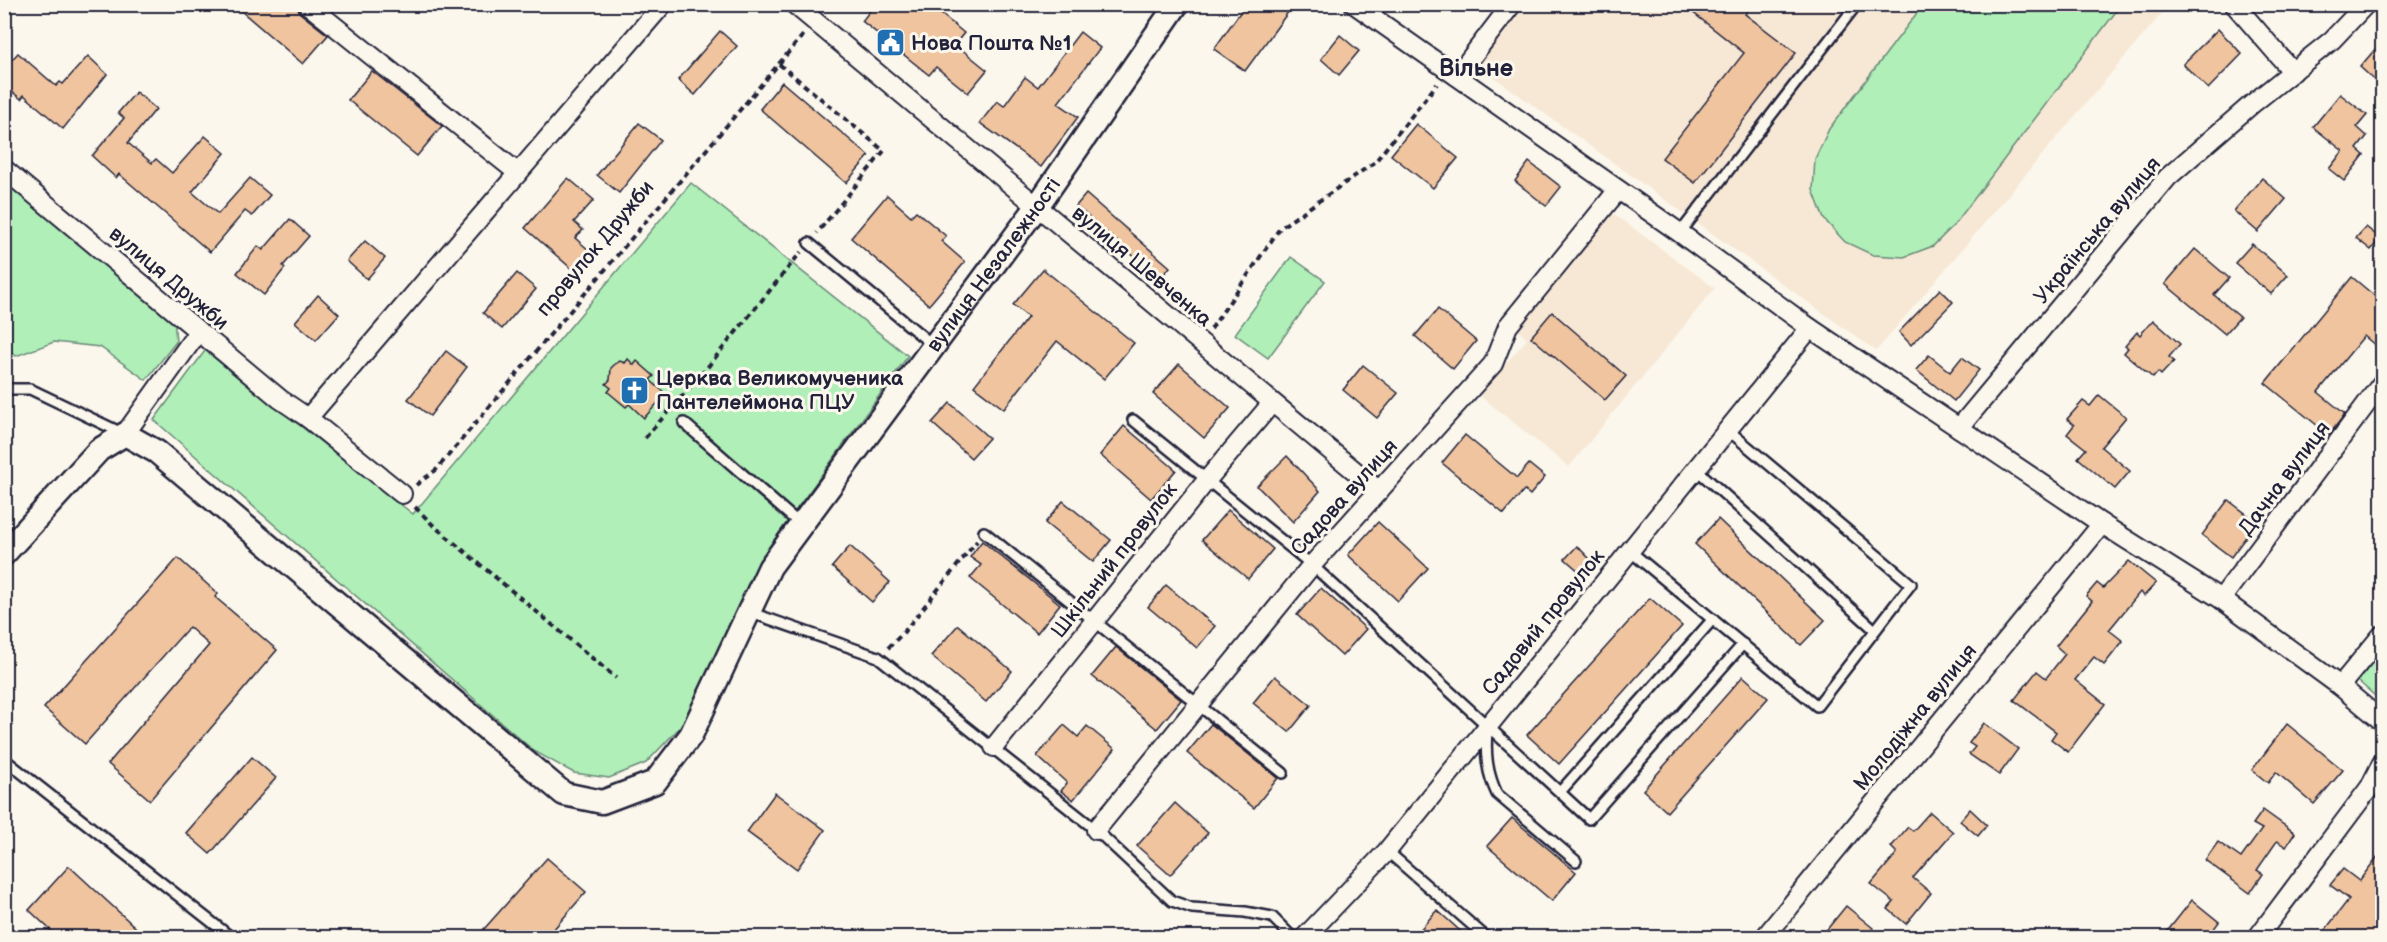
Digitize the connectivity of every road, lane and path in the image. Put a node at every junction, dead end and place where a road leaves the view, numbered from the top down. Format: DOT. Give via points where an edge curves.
graph roads {
  1 [pos="307,4"];
  2 [pos="663,4"];
  3 [pos="794,4"];
  4 [pos="1177,4"];
  5 [pos="1353,4"];
  6 [pos="1512,4"];
  7 [pos="1857,4"];
  8 [pos="2234,4"];
  9 [pos="2366,4"];
  10 [pos="814,22"];
  11 [pos="779,64"];
  12 [pos="2293,72"];
  13 [pos="1453,73"];
  14 [pos="4,169"];
  15 [pos="518,173"];
  16 [pos="1618,190"];
  17 [pos="1036,208"];
  18 [pos="1680,233"];
  19 [pos="808,243"];
  20 [pos="1810,328"];
  21 [pos="198,332"];
  22 [pos="1201,344"];
  23 [pos="934,346"];
  24 [pos="2382,383"];
  25 [pos="4,389"];
  26 [pos="1272,403"];
  27 [pos="308,418"];
  28 [pos="1133,420"];
  29 [pos="684,423"];
  30 [pos="1959,428"];
  31 [pos="1728,430"];
  32 [pos="125,434"];
  33 [pos="645,438"];
  34 [pos="1696,469"];
  35 [pos="1207,480"];
  36 [pos="1379,491"];
  37 [pos="402,495"];
  38 [pos="2102,524"];
  39 [pos="801,525"];
  40 [pos="984,532"];
  41 [pos="1630,551"];
  42 [pos="4,554"];
  43 [pos="1312,565"];
  44 [pos="2221,599"];
  45 [pos="749,612"];
  46 [pos="1713,619"];
  47 [pos="1094,621"];
  48 [pos="1875,630"];
  49 [pos="2382,635"];
  50 [pos="1743,644"];
  51 [pos="878,657"];
  52 [pos="616,678"];
  53 [pos="2340,686"];
  54 [pos="1198,705"];
  55 [pos="2382,721"];
  56 [pos="1488,727"];
  57 [pos="994,747"];
  58 [pos="4,759"];
  59 [pos="2382,763"];
  60 [pos="1283,773"];
  61 [pos="1560,792"];
  62 [pos="1096,830"];
  63 [pos="1387,851"];
  64 [pos="1576,861"];
  65 [pos="232,938"];
  66 [pos="1293,938"];
  67 [pos="1304,938"];
  68 [pos="1487,938"];
  69 [pos="1764,938"];
  70 [pos="2257,938"];
  1 -- 15 [label="street"];
  2 -- 15 [label="street"];
  3 -- 10 [label="street, вулиця Шевченка"];
  4 -- 17 [label="street, вулиця Незалежності"];
  5 -- 13 [label="street"];
  6 -- 13 [label="street"];
  7 -- 18 [label="lane"];
  8 -- 12 [label="street"];
  9 -- 12 [label="street, Українська вулиця" via="2332,40"];
  10 -- 11 [label="path, провулок Дружби"];
  10 -- 17 [label="street, вулиця Шевченка"];
  11 -- 19 [label="path" via="884,151"];
  11 -- 37 [label="path, провулок Дружби" via="436,470"];
  12 -- 30 [label="street, Українська вулиця" via="2168,177"];
  13 -- 16 [label="street"];
  13 -- 22 [label="path" via="1375,162 1280,228"];
  14 -- 21 [label="street, вулиця Дружби"];
  15 -- 27 [label="street"];
  16 -- 18 [label="street"];
  16 -- 36 [label="street, Садова вулиця" via="1508,326 1493,364"];
  17 -- 22 [label="street, вулиця Шевченка"];
  17 -- 23 [label="street, вулиця Незалежності"];
  18 -- 20 [label="street"];
  19 -- 23 [label="lane"];
  19 -- 33 [label="path"];
  20 -- 30 [label="street"];
  20 -- 31 [label="street, Садовий провулок"];
  21 -- 27 [label="street, вулиця Дружби"];
  21 -- 32 [label="street"];
  22 -- 26 [label="street, вулиця Шевченка"];
  23 -- 39 [label="street, вулиця Незалежності"];
  24 -- 44 [label="street, Дачна вулиця"];
  25 -- 32 [label="lane" via="30,389"];
  26 -- 35 [label="street, Шкільний провулок"];
  26 -- 36 [label="street, вулиця Шевченка"];
  27 -- 37 [label="street, вулиця Дружби"];
  28 -- 35 [label="lane"];
  29 -- 39 [label="lane"];
  30 -- 38 [label="street"];
  31 -- 34 [label="street, Садовий провулок"];
  31 -- 48 [label="lane" via="1911,584"];
  32 -- 42 [label="street" via="99,450"];
  32 -- 45 [label="street, вулиця Незалежності" via="157,452 564,794 602,802 655,782 692,735"];
  34 -- 41 [label="street, Садовий провулок"];
  34 -- 48 [label="lane"];
  35 -- 43 [label="lane"];
  35 -- 47 [label="street, Шкільний провулок"];
  36 -- 43 [label="street, Садова вулиця"];
  37 -- 52 [label="path"];
  38 -- 44 [label="street"];
  38 -- 69 [label="street, Молодіжна вулиця"];
  39 -- 45 [label="street, вулиця Незалежності" via="770,567"];
  40 -- 47 [label="lane"];
  40 -- 51 [label="path" via="903,633"];
  41 -- 46 [label="lane"];
  41 -- 56 [label="street, Садовий провулок"];
  43 -- 54 [label="street, Садова вулиця"];
  43 -- 56 [label="lane"];
  44 -- 53 [label="street"];
  45 -- 51 [label="lane"];
  46 -- 50 [label="lane"];
  46 -- 61 [label="lane"];
  47 -- 54 [label="lane"];
  47 -- 57 [label="street, Шкільний провулок"];
  48 -- 50 [label="lane" via="1817,706"];
  49 -- 53 [label="street"];
  50 -- 61 [label="lane" via="1589,819"];
  51 -- 57 [label="lane"];
  53 -- 55 [label="street"];
  54 -- 60 [label="lane"];
  54 -- 62 [label="street, Садова вулиця"];
  56 -- 61 [label="lane"];
  56 -- 63 [label="street, Садовий провулок"];
  56 -- 64 [label="lane" via="1487,766 1497,794"];
  57 -- 62 [label="lane"];
  58 -- 65 [label="lane"];
  59 -- 70 [label="street" via="2370,787"];
  62 -- 66 [label="lane" via="1172,901 1192,908 1272,917"];
  63 -- 67 [label="street, Садовий провулок"];
  63 -- 68 [label="lane"];
}
